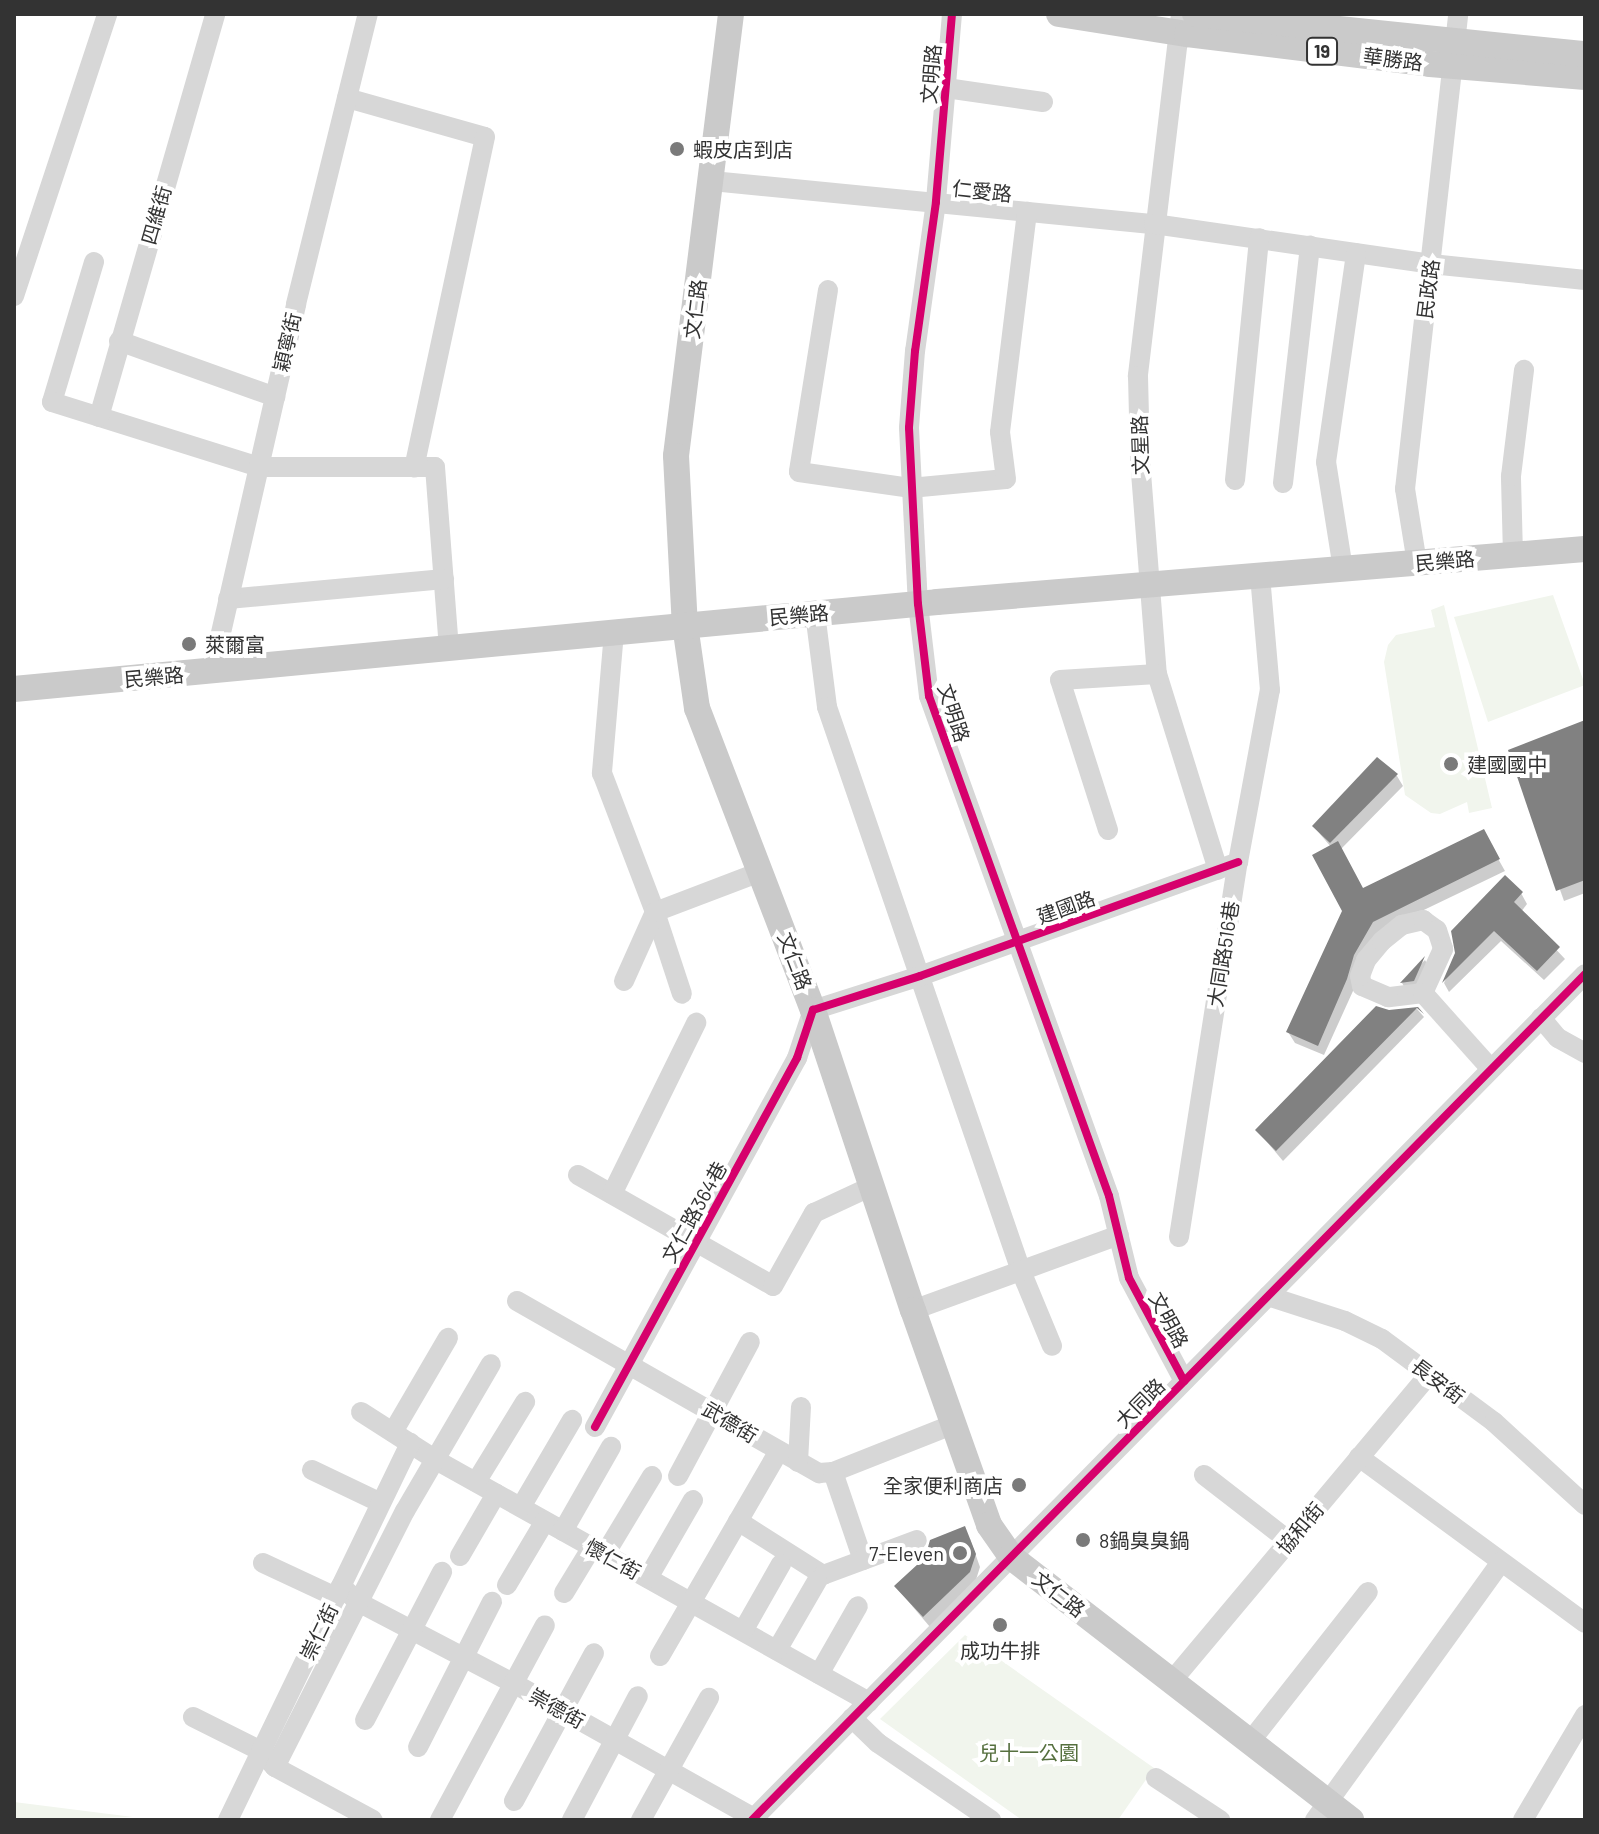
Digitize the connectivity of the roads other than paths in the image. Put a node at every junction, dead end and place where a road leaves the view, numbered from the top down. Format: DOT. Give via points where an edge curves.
graph roads {
  1 [pos="107,14"];
  2 [pos="215,14"];
  3 [pos="368,14"];
  4 [pos="731,14"];
  5 [pos="952,14"];
  6 [pos="1059,14"];
  7 [pos="1458,14"];
  8 [pos="1186,20"];
  9 [pos="1340,22"];
  10 [pos="1454,54"];
  11 [pos="1585,54"];
  12 [pos="1585,77"];
  13 [pos="946,88"];
  14 [pos="347,98"];
  15 [pos="1043,102"];
  16 [pos="712,181"];
  17 [pos="936,202"];
  18 [pos="1027,212"];
  19 [pos="1154,224"];
  20 [pos="1259,238"];
  21 [pos="1310,246"];
  22 [pos="1356,253"];
  23 [pos="94,262"];
  24 [pos="1431,264"];
  25 [pos="1585,280"];
  26 [pos="828,290"];
  27 [pos="14,296"];
  28 [pos="119,341"];
  29 [pos="1524,370"];
  30 [pos="275,397"];
  31 [pos="99,417"];
  32 [pos="259,467"];
  33 [pos="414,467"];
  34 [pos="1235,480"];
  35 [pos="1283,483"];
  36 [pos="910,488"];
  37 [pos="1585,549"];
  38 [pos="1513,555"];
  39 [pos="1417,563"];
  40 [pos="1343,569"];
  41 [pos="1260,576"];
  42 [pos="444,579"];
  43 [pos="1149,585"];
  44 [pos="228,599"];
  45 [pos="918,604"];
  46 [pos="815,613"];
  47 [pos="685,625"];
  48 [pos="614,632"];
  49 [pos="449,649"];
  50 [pos="212,672"];
  51 [pos="1157,674"];
  52 [pos="14,689"];
  53 [pos="1108,830"];
  54 [pos="1238,862"];
  55 [pos="1218,870"];
  56 [pos="760,872"];
  57 [pos="655,912"];
  58 [pos="1019,941"];
  59 [pos="1585,974"];
  60 [pos="920,976"];
  61 [pos="624,981"];
  62 [pos="1423,993"];
  63 [pos="682,994"];
  64 [pos="813,1010"];
  65 [pos="1541,1018"];
  66 [pos="696,1023"];
  67 [pos="1585,1053"];
  68 [pos="1491,1069"];
  69 [pos="578,1175"];
  70 [pos="872,1186"];
  71 [pos="612,1194"];
  72 [pos="1119,1235"];
  73 [pos="1179,1237"];
  74 [pos="695,1242"];
  75 [pos="1021,1271"];
  76 [pos="1268,1296"];
  77 [pos="517,1301"];
  78 [pos="913,1310"];
  79 [pos="448,1338"];
  80 [pos="750,1342"];
  81 [pos="1052,1346"];
  82 [pos="629,1363"];
  83 [pos="491,1364"];
  84 [pos="1429,1374"];
  85 [pos="1184,1381"];
  86 [pos="525,1402"];
  87 [pos="801,1407"];
  88 [pos="361,1412"];
  89 [pos="714,1413"];
  90 [pos="572,1420"];
  91 [pos="952,1425"];
  92 [pos="595,1427"];
  93 [pos="401,1438"];
  94 [pos="611,1447"];
  95 [pos="779,1451"];
  96 [pos="1359,1457"];
  97 [pos="436,1460"];
  98 [pos="798,1462"];
  99 [pos="312,1470"];
  100 [pos="833,1472"];
  101 [pos="1204,1475"];
  102 [pos="652,1476"];
  103 [pos="678,1476"];
  104 [pos="476,1482"];
  105 [pos="496,1494"];
  106 [pos="693,1500"];
  107 [pos="381,1503"];
  108 [pos="1585,1505"];
  109 [pos="521,1507"];
  110 [pos="738,1521"];
  111 [pos="554,1526"];
  112 [pos="917,1540"];
  113 [pos="1289,1541"];
  114 [pos="598,1550"];
  115 [pos="460,1556"];
  116 [pos="1011,1557"];
  117 [pos="863,1560"];
  118 [pos="1501,1562"];
  119 [pos="263,1563"];
  120 [pos="781,1564"];
  121 [pos="442,1572"];
  122 [pos="648,1578"];
  123 [pos="817,1581"];
  124 [pos="507,1585"];
  125 [pos="338,1591"];
  126 [pos="1368,1592"];
  127 [pos="564,1593"];
  128 [pos="358,1602"];
  129 [pos="492,1602"];
  130 [pos="691,1602"];
  131 [pos="858,1606"];
  132 [pos="1585,1623"];
  133 [pos="545,1625"];
  134 [pos="412,1630"];
  135 [pos="743,1631"];
  136 [pos="777,1650"];
  137 [pos="594,1653"];
  138 [pos="660,1656"];
  139 [pos="464,1657"];
  140 [pos="819,1674"];
  141 [pos="1171,1682"];
  142 [pos="515,1684"];
  143 [pos="638,1696"];
  144 [pos="709,1698"];
  145 [pos="869,1702"];
  146 [pos="563,1711"];
  147 [pos="1585,1715"];
  148 [pos="193,1717"];
  149 [pos="852,1718"];
  150 [pos="365,1720"];
  151 [pos="614,1740"];
  152 [pos="1249,1743"];
  153 [pos="418,1747"];
  154 [pos="261,1751"];
  155 [pos="275,1767"];
  156 [pos="669,1771"];
  157 [pos="1156,1778"];
  158 [pos="514,1801"];
  159 [pos="1322,1812"];
  160 [pos="984,1818"];
  161 [pos="753,1819"];
  162 [pos="228,1820"];
  163 [pos="373,1820"];
  164 [pos="440,1820"];
  165 [pos="572,1820"];
  166 [pos="641,1820"];
  167 [pos="1220,1820"];
  168 [pos="1351,1820"];
  169 [pos="1523,1820"];
  1 -- 27 [label="street"];
  2 -- 28 [label="street, 四維街"];
  3 -- 14 [label="street, 穎寧街"];
  4 -- 16 [label="main road, 文仁路"];
  5 -- 13 [label="street, 文明路"];
  6 -- 8 [label="main road, 華勝路 / 19"];
  7 -- 10 [label="street, 民政路"];
  8 -- 9 [label="main road, 華勝路 / 19"];
  8 -- 10 [label="main road, 華勝路 / 19"];
  8 -- 19 [label="street, 文星路"];
  9 -- 10 [label="main road, 華勝路 / 19"];
  10 -- 11 [label="main road, 華勝路 / 19"];
  10 -- 12 [label="main road, 華勝路 / 19"];
  10 -- 24 [label="street, 民政路"];
  13 -- 15 [label="street"];
  13 -- 17 [label="street, 文明路"];
  14 -- 30 [label="street, 穎寧街"];
  14 -- 33 [label="street" via="485,137"];
  16 -- 17 [label="street, 仁愛路"];
  16 -- 47 [label="main road, 文仁路" via="676,456"];
  17 -- 18 [label="street, 仁愛路"];
  17 -- 36 [label="street, 文明路" via="915,351"];
  18 -- 19 [label="street, 仁愛路"];
  18 -- 36 [label="street" via="1000,432 1006,479"];
  19 -- 20 [label="street, 仁愛路"];
  19 -- 43 [label="street, 文星路" via="1138,376"];
  20 -- 21 [label="street, 仁愛路"];
  20 -- 34 [label="street"];
  21 -- 22 [label="street, 仁愛路"];
  21 -- 35 [label="street"];
  22 -- 24 [label="street, 仁愛路"];
  22 -- 40 [label="street" via="1326,462"];
  23 -- 31 [label="street" via="52,402"];
  24 -- 25 [label="street, 仁愛路"];
  24 -- 39 [label="street, 民政路" via="1405,489"];
  26 -- 36 [label="street" via="799,472"];
  28 -- 30 [label="street"];
  28 -- 31 [label="street, 四維街"];
  29 -- 38 [label="street" via="1511,476"];
  30 -- 32 [label="street, 穎寧街"];
  31 -- 32 [label="street"];
  32 -- 33 [label="street"];
  32 -- 44 [label="street, 穎寧街"];
  33 -- 42 [label="street" via="435,467"];
  36 -- 45 [label="street, 文明路"];
  37 -- 38 [label="main road, 民樂路"];
  38 -- 39 [label="main road, 民樂路"];
  39 -- 40 [label="main road, 民樂路"];
  40 -- 41 [label="main road, 民樂路"];
  41 -- 43 [label="main road, 民樂路"];
  41 -- 54 [label="street, 大同路516巷" via="1270,690"];
  42 -- 44 [label="street"];
  42 -- 49 [label="street"];
  43 -- 45 [label="main road, 民樂路"];
  43 -- 51 [label="street, 文星路"];
  44 -- 50 [label="street, 穎寧街"];
  45 -- 46 [label="main road, 民樂路"];
  45 -- 58 [label="street, 文明路" via="929,696"];
  46 -- 47 [label="main road, 民樂路"];
  46 -- 60 [label="street" via="827,707"];
  47 -- 48 [label="main road, 民樂路"];
  47 -- 56 [label="main road, 文仁路" via="697,708"];
  48 -- 49 [label="main road, 民樂路"];
  48 -- 57 [label="street" via="602,773"];
  49 -- 50 [label="main road, 民樂路"];
  50 -- 52 [label="main road, 民樂路"];
  51 -- 53 [label="street" via="1060,680"];
  51 -- 55 [label="street, 文星路"];
  54 -- 55 [label="street, 建國路"];
  54 -- 73 [label="street, 大同路516巷"];
  55 -- 58 [label="street, 建國路"];
  56 -- 57 [label="street"];
  56 -- 64 [label="main road, 文仁路"];
  57 -- 61 [label="street"];
  57 -- 63 [label="street"];
  58 -- 60 [label="street, 建國路"];
  58 -- 72 [label="street, 文明路"];
  59 -- 65 [label="street, 大同路"];
  60 -- 64 [label="street, 建國路"];
  60 -- 75 [label="street"];
  62 -- 68 [label="street"];
  64 -- 70 [label="main road, 文仁路"];
  64 -- 74 [label="street, 文仁路364巷" via="797,1058"];
  65 -- 67 [label="street" via="1558,1038"];
  65 -- 68 [label="street, 大同路"];
  66 -- 71 [label="street"];
  68 -- 76 [label="street, 大同路"];
  69 -- 71 [label="street"];
  70 -- 74 [label="street" via="814,1213 773,1286"];
  70 -- 78 [label="main road, 文仁路"];
  71 -- 74 [label="street"];
  72 -- 75 [label="street"];
  72 -- 85 [label="street, 文明路" via="1129,1278"];
  74 -- 82 [label="street, 文仁路364巷"];
  75 -- 78 [label="street"];
  75 -- 81 [label="street"];
  76 -- 84 [label="street, 長安街" via="1345,1321 1382,1339"];
  76 -- 85 [label="street, 大同路"];
  77 -- 82 [label="street, 武德街"];
  78 -- 91 [label="main road, 文仁路"];
  79 -- 93 [label="street, 崇仁街"];
  80 -- 89 [label="street"];
  82 -- 89 [label="street, 武德街"];
  82 -- 92 [label="street, 文仁路364巷"];
  83 -- 97 [label="street"];
  84 -- 96 [label="street, 協和街"];
  84 -- 108 [label="street, 長安街" via="1494,1422"];
  85 -- 116 [label="street, 大同路"];
  86 -- 104 [label="street"];
  87 -- 98 [label="street"];
  88 -- 93 [label="street, 懷仁街"];
  89 -- 95 [label="street, 武德街"];
  89 -- 103 [label="street"];
  90 -- 109 [label="street"];
  91 -- 100 [label="street"];
  91 -- 116 [label="main road, 文仁路" via="989,1525"];
  93 -- 97 [label="street, 懷仁街"];
  93 -- 107 [label="street, 崇仁街"];
  94 -- 111 [label="street"];
  95 -- 98 [label="street, 武德街"];
  95 -- 110 [label="street"];
  96 -- 113 [label="street, 協和街"];
  96 -- 118 [label="street"];
  97 -- 104 [label="street, 懷仁街"];
  97 -- 128 [label="street"];
  98 -- 100 [label="street, 武德街" via="819,1473"];
  99 -- 107 [label="street"];
  100 -- 117 [label="street"];
  101 -- 113 [label="street"];
  102 -- 114 [label="street"];
  104 -- 105 [label="street, 懷仁街"];
  105 -- 109 [label="street, 懷仁街"];
  105 -- 115 [label="street"];
  106 -- 122 [label="street"];
  107 -- 125 [label="street, 崇仁街"];
  109 -- 111 [label="street, 懷仁街"];
  110 -- 117 [label="street" via="823,1575"];
  110 -- 130 [label="street"];
  111 -- 114 [label="street, 懷仁街"];
  111 -- 124 [label="street"];
  112 -- 117 [label="street"];
  113 -- 141 [label="street, 協和街"];
  114 -- 122 [label="street, 懷仁街"];
  114 -- 127 [label="street"];
  116 -- 141 [label="main road, 文仁路"];
  116 -- 145 [label="street, 大同路"];
  118 -- 132 [label="street"];
  118 -- 159 [label="street"];
  119 -- 125 [label="street, 崇德街"];
  120 -- 135 [label="street"];
  121 -- 134 [label="street"];
  122 -- 130 [label="street, 懷仁街"];
  123 -- 136 [label="street"];
  125 -- 128 [label="street, 崇德街"];
  125 -- 154 [label="street, 崇仁街"];
  126 -- 152 [label="street"];
  128 -- 134 [label="street, 崇德街"];
  128 -- 155 [label="street"];
  129 -- 139 [label="street"];
  130 -- 135 [label="street, 懷仁街"];
  130 -- 138 [label="street"];
  131 -- 140 [label="street"];
  133 -- 142 [label="street"];
  134 -- 139 [label="street, 崇德街"];
  134 -- 150 [label="street"];
  135 -- 136 [label="street, 懷仁街"];
  136 -- 140 [label="street, 懷仁街"];
  137 -- 146 [label="street"];
  139 -- 142 [label="street, 崇德街"];
  139 -- 153 [label="street"];
  140 -- 145 [label="street, 懷仁街"];
  141 -- 152 [label="main road, 文仁路"];
  142 -- 146 [label="street, 崇德街"];
  142 -- 164 [label="street"];
  143 -- 151 [label="street"];
  144 -- 156 [label="street"];
  145 -- 149 [label="street, 大同路"];
  146 -- 151 [label="street, 崇德街"];
  146 -- 158 [label="street"];
  147 -- 169 [label="street"];
  148 -- 154 [label="street"];
  149 -- 160 [label="street" via="878,1743"];
  149 -- 161 [label="street, 大同路"];
  151 -- 156 [label="street, 崇德街"];
  151 -- 165 [label="street"];
  152 -- 159 [label="main road, 文仁路"];
  154 -- 155 [label="street"];
  154 -- 162 [label="street, 崇仁街"];
  155 -- 163 [label="street"];
  156 -- 161 [label="street, 崇德街"];
  156 -- 166 [label="street"];
  157 -- 167 [label="street"];
  159 -- 168 [label="main road, 文仁路"];
}
